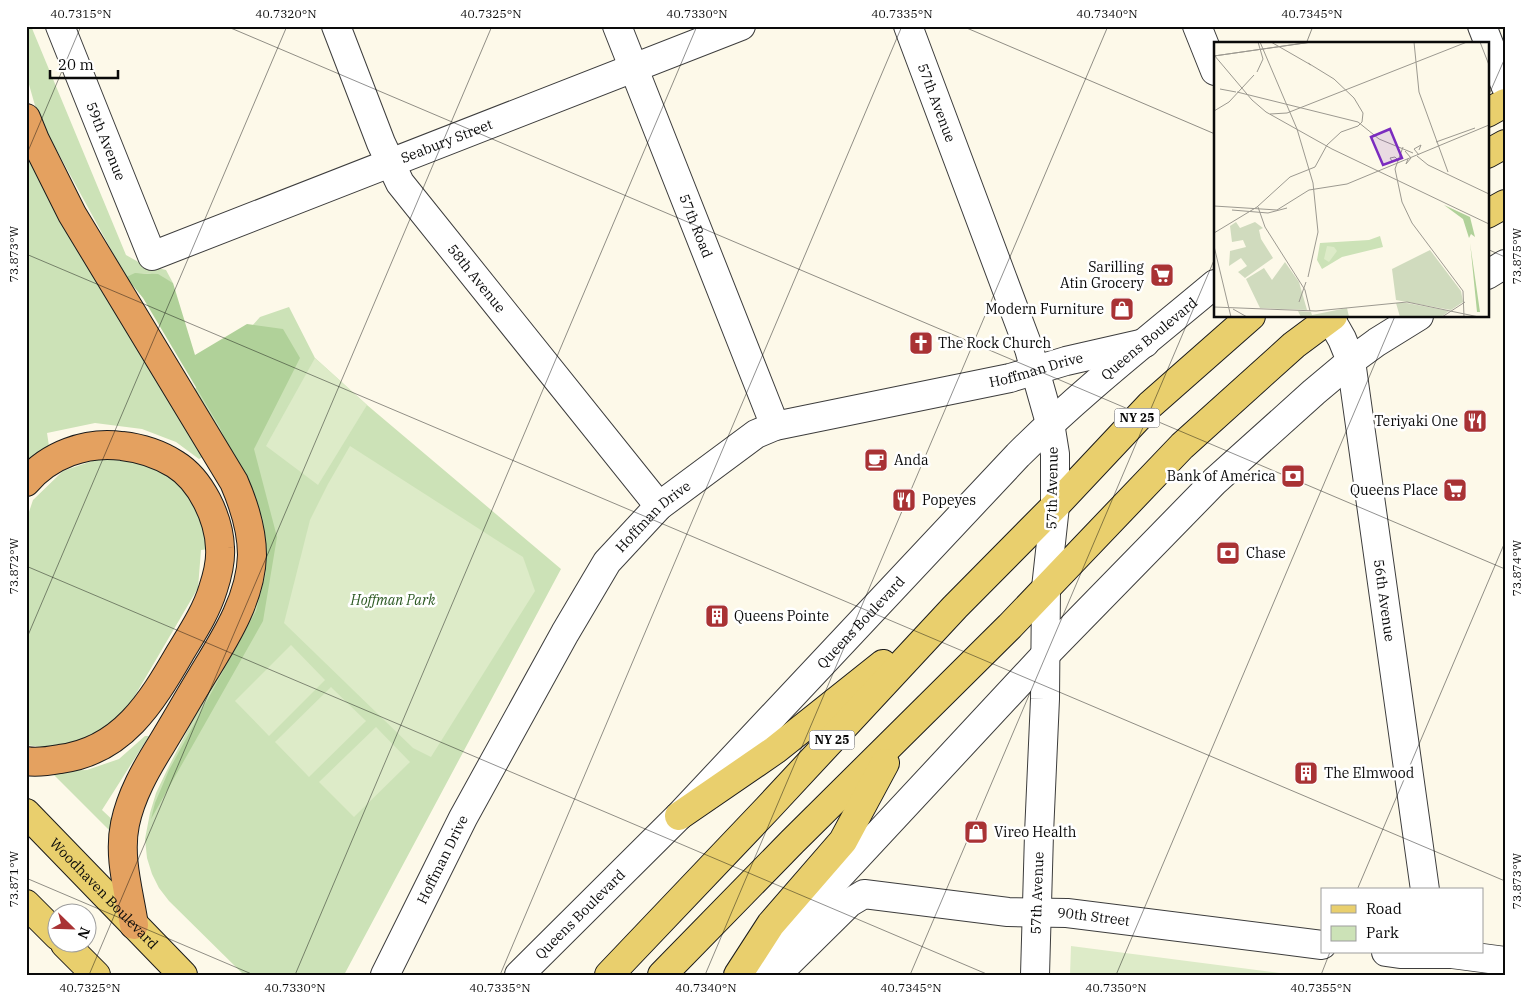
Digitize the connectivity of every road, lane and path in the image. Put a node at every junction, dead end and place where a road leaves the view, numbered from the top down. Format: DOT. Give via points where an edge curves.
graph roads {
  1 [pos="60,26"];
  2 [pos="336,26"];
  3 [pos="617,26"];
  4 [pos="741,26"];
  5 [pos="908,26"];
  6 [pos="1197,26"];
  7 [pos="1482,26"];
  8 [pos="633,68"];
  9 [pos="1214,68"];
  10 [pos="1505,85"];
  11 [pos="1505,91"];
  12 [pos="1488,100"];
  13 [pos="1505,103"];
  14 [pos="1488,112"];
  15 [pos="26,118"];
  16 [pos="1505,144"];
  17 [pos="1488,153"];
  18 [pos="390,163"];
  19 [pos="1505,204"];
  20 [pos="1488,213"];
  21 [pos="1505,214"];
  22 [pos="1488,219"];
  23 [pos="152,256"];
  24 [pos="1505,264"];
  25 [pos="1488,274"];
  26 [pos="1214,285"];
  27 [pos="1248,318"];
  28 [pos="1330,318"];
  29 [pos="1332,318"];
  30 [pos="1416,318"];
  31 [pos="1145,343"];
  32 [pos="1350,361"];
  33 [pos="1036,369"];
  34 [pos="1050,422"];
  35 [pos="775,426"];
  36 [pos="26,482"];
  37 [pos="658,506"];
  38 [pos="1054,506"];
  39 [pos="1046,588"];
  40 [pos="955,607"];
  41 [pos="1046,654"];
  42 [pos="898,738"];
  43 [pos="26,762"];
  44 [pos="26,813"];
  45 [pos="679,816"];
  46 [pos="1425,888"];
  47 [pos="26,904"];
  48 [pos="1036,913"];
  49 [pos="134,925"];
  50 [pos="48,926"];
  51 [pos="1321,944"];
  52 [pos="75,954"];
  53 [pos="1400,954"];
  54 [pos="1428,960"];
  55 [pos="1505,960"];
  56 [pos="96,975"];
  57 [pos="183,975"];
  58 [pos="385,975"];
  59 [pos="519,975"];
  60 [pos="610,975"];
  61 [pos="662,975"];
  62 [pos="738,975"];
  63 [pos="747,975"];
  64 [pos="776,975"];
  65 [pos="1034,975"];
  1 -- 23 [label="street, 59th Avenue"];
  2 -- 18 [label="street, 58th Avenue"];
  3 -- 8 [label="street, 57th Road"];
  4 -- 8 [label="street, Seabury Street"];
  5 -- 33 [label="street, 57th Avenue"];
  6 -- 9 [label="street"];
  7 -- 10 [label="street"];
  8 -- 18 [label="street, Seabury Street"];
  8 -- 35 [label="street, 57th Road"];
  11 -- 12 [label="street"];
  13 -- 14 [label="main road"];
  15 -- 49 [label="highway" via="72,214 234,482 251,539 249,576 236,615 144,774 131,803 122,842"];
  16 -- 17 [label="main road"];
  18 -- 23 [label="street, Seabury Street"];
  18 -- 37 [label="street, 58th Avenue" via="412,199"];
  19 -- 20 [label="main road"];
  21 -- 22 [label="main road"];
  24 -- 25 [label="street"];
  26 -- 31 [label="street, Queens Boulevard"];
  27 -- 38 [label="main road, NY 25" via="1150,404"];
  28 -- 39 [label="main road" via="1294,345 1182,446"];
  29 -- 32 [label="street, 56th Avenue"];
  30 -- 32 [label="street"];
  31 -- 33 [label="street, Hoffman Drive"];
  31 -- 34 [label="street, Queens Boulevard"];
  32 -- 41 [label="street" via="1215,481"];
  32 -- 46 [label="street, 56th Avenue"];
  33 -- 34 [label="street, 57th Avenue"];
  33 -- 35 [label="street, Hoffman Drive" via="1010,378"];
  34 -- 38 [label="street, 57th Avenue" via="1055,454"];
  34 -- 45 [label="street, Queens Boulevard"];
  35 -- 37 [label="street, Hoffman Drive" via="756,434"];
  36 -- 43 [label="highway" via="52,460 81,448 114,445 147,451 176,464 189,476 211,510 220,549 213,589 206,607 161,686 130,725 95,750 75,758"];
  37 -- 58 [label="street, Hoffman Drive" via="604,565 463,818"];
  38 -- 39 [label="street, 57th Avenue"];
  38 -- 40 [label="main road, NY 25"];
  39 -- 41 [label="street, 57th Avenue"];
  39 -- 42 [label="main road"];
  40 -- 45 [label="main road" via="775,750"];
  40 -- 60 [label="main road, NY 25"];
  41 -- 48 [label="street, 57th Avenue"];
  41 -- 63 [label="street"];
  42 -- 61 [label="main road"];
  42 -- 62 [label="main road" via="842,840 771,924"];
  44 -- 49 [label="main road, Woodhaven Boulevard"];
  45 -- 59 [label="street, Queens Boulevard"];
  47 -- 50 [label="main road"];
  48 -- 51 [label="street, 90th Street"];
  48 -- 64 [label="street, 90th Street" via="864,894 849,903"];
  48 -- 65 [label="street, 57th Avenue"];
  49 -- 57 [label="main road, Woodhaven Boulevard"];
  52 -- 56 [label="main road"];
  53 -- 54 [label="street"];
  54 -- 55 [label="street" via="1452,954"];
}
